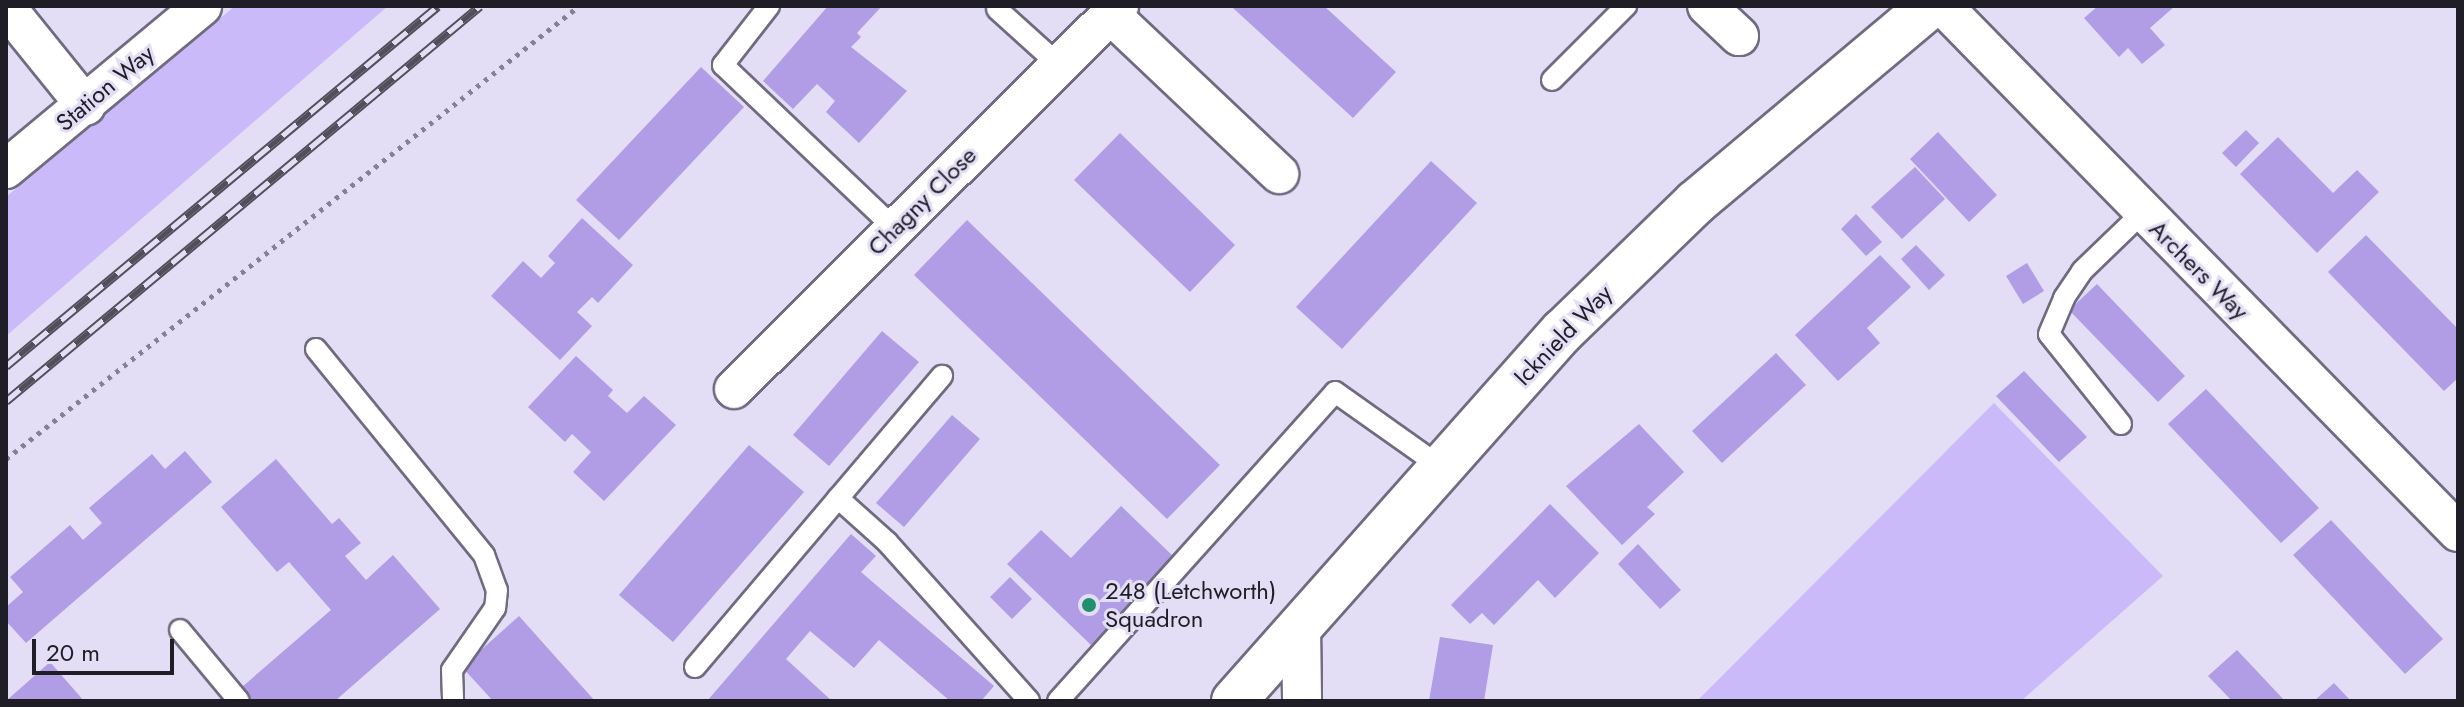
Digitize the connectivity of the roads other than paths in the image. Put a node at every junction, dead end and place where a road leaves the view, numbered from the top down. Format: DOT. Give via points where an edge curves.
graph roads {
  1 [pos="202,6"];
  2 [pos="769,6"];
  3 [pos="1626,6"];
  4 [pos="1707,6"];
  5 [pos="1930,6"];
  6 [pos="1943,6"];
  7 [pos="6,7"];
  8 [pos="997,9"];
  9 [pos="1114,10"];
  10 [pos="1739,36"];
  11 [pos="1059,65"];
  12 [pos="1552,80"];
  13 [pos="86,106"];
  14 [pos="6,169"];
  15 [pos="1279,174"];
  16 [pos="2142,213"];
  17 [pos="895,229"];
  18 [pos="316,349"];
  19 [pos="942,376"];
  20 [pos="734,389"];
  21 [pos="2121,424"];
  22 [pos="1441,467"];
  23 [pos="838,498"];
  24 [pos="2458,532"];
  25 [pos="1301,626"];
  26 [pos="180,630"];
  27 [pos="695,667"];
  28 [pos="239,701"];
  29 [pos="453,701"];
  30 [pos="1029,701"];
  31 [pos="1058,701"];
  32 [pos="1234,701"];
  33 [pos="1302,701"];
  1 -- 13 [label="street, Station Way"];
  2 -- 17 [label="lane" via="723,65"];
  3 -- 12 [label="lane"];
  4 -- 10 [label="street"];
  5 -- 22 [label="street, Icknield Way" via="1695,203 1563,331"];
  6 -- 16 [label="street, Archers Way"];
  7 -- 13 [label="street"];
  8 -- 11 [label="lane"];
  9 -- 11 [label="street, Chagny Close"];
  9 -- 15 [label="street, Chagny Close"];
  11 -- 17 [label="street, Chagny Close"];
  13 -- 14 [label="street, Station Way"];
  16 -- 21 [label="lane" via="2082,271 2049,334"];
  16 -- 24 [label="street, Archers Way"];
  17 -- 20 [label="street, Chagny Close"];
  18 -- 29 [label="lane" via="484,555 497,590 495,608 452,670"];
  19 -- 23 [label="lane"];
  22 -- 25 [label="street, Icknield Way"];
  22 -- 31 [label="lane" via="1335,392"];
  23 -- 27 [label="lane"];
  23 -- 30 [label="lane" via="887,542"];
  25 -- 32 [label="street, Icknield Way"];
  25 -- 33 [label="street"];
  26 -- 28 [label="lane"];
}
